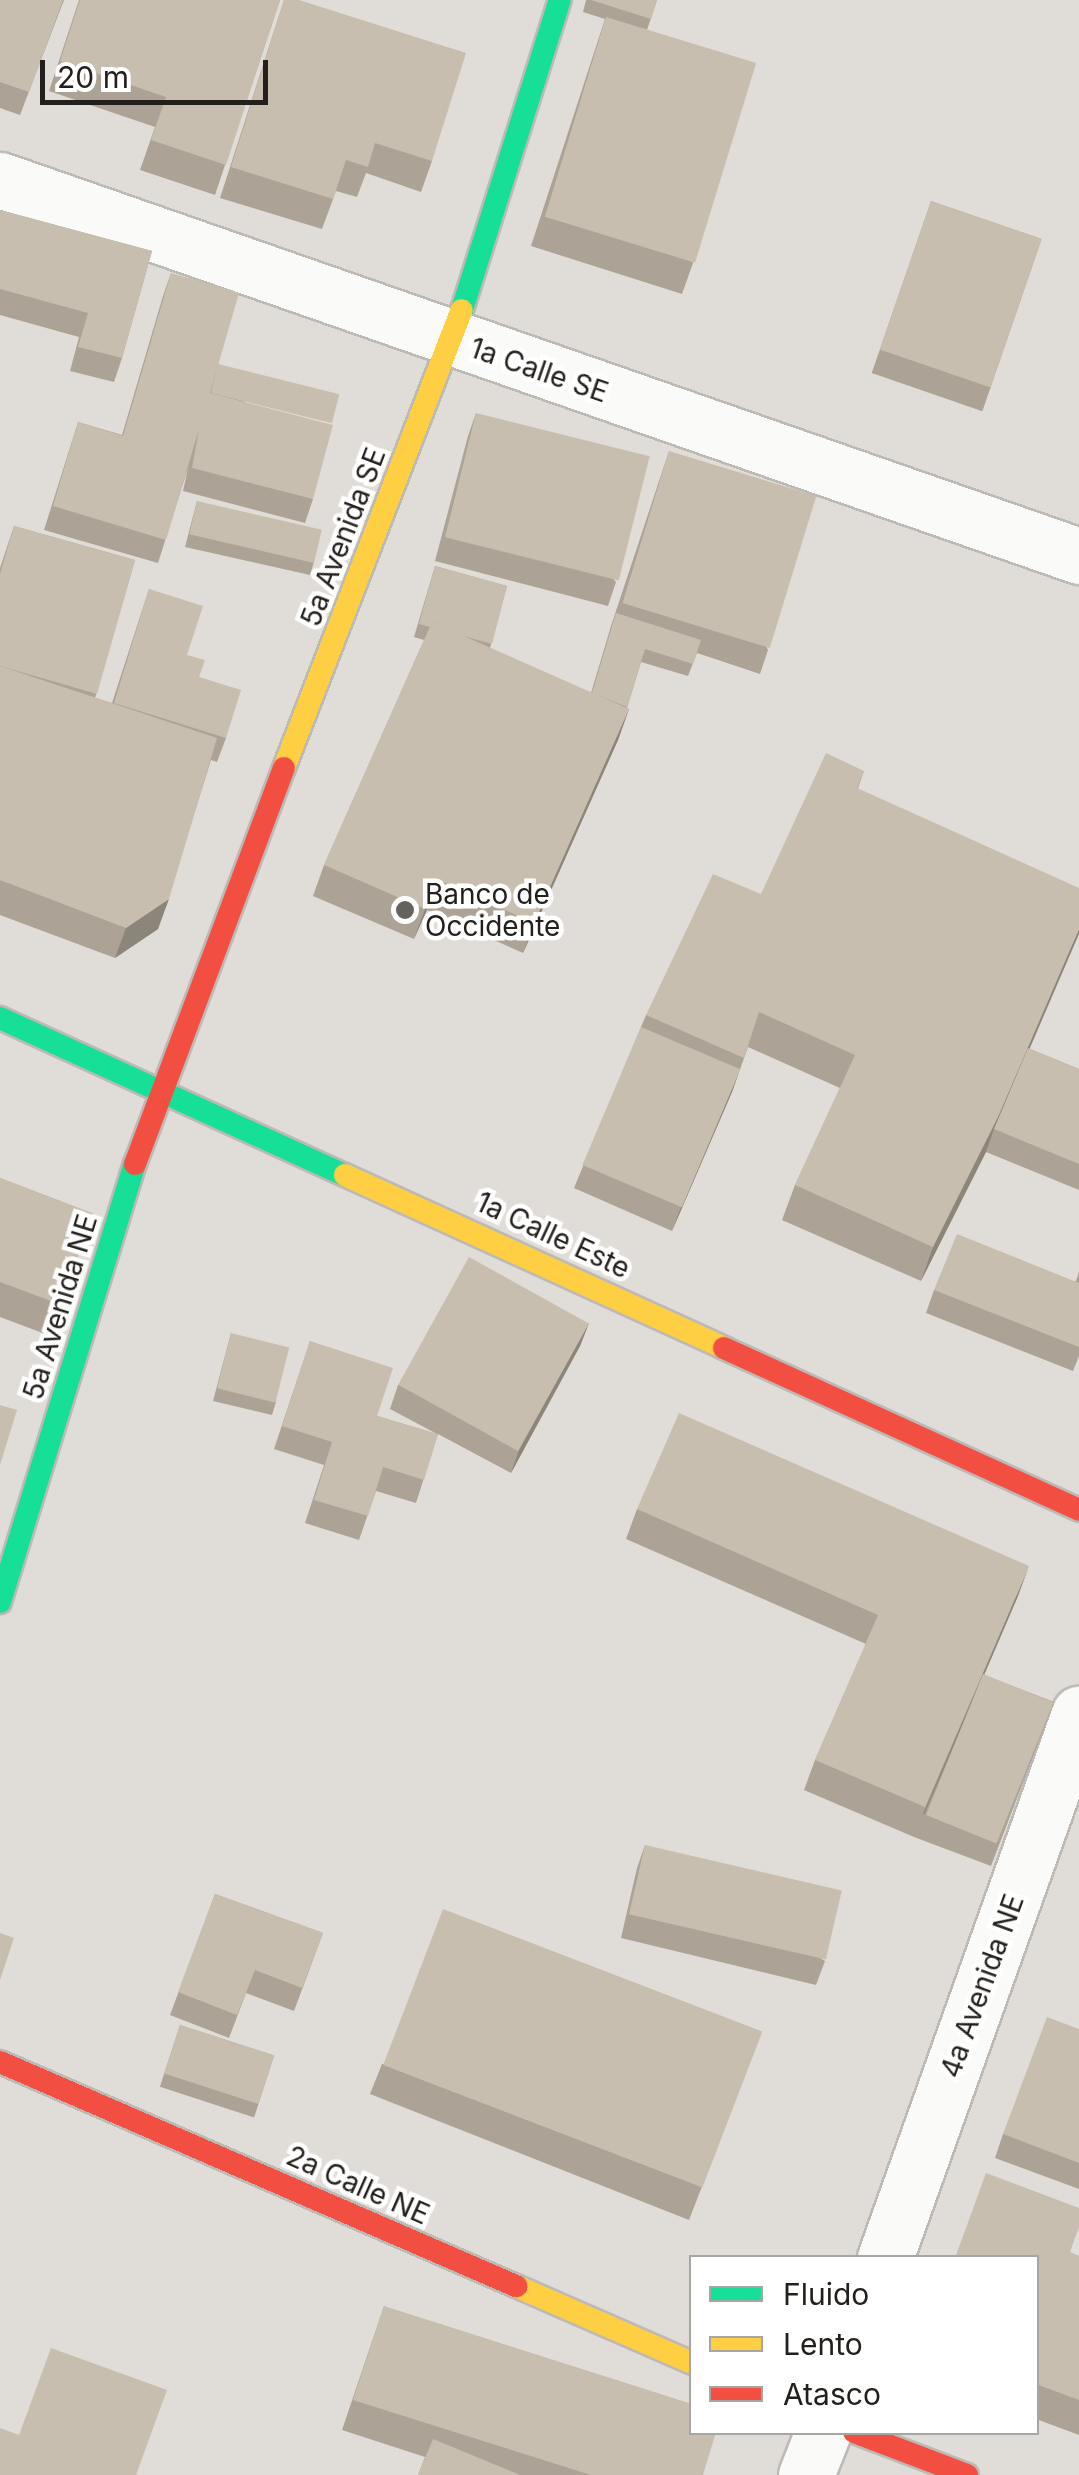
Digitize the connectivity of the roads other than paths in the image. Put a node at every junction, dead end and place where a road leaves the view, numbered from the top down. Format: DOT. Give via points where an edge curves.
graph roads {
  1 [pos="560,0"];
  2 [pos="0,180"];
  3 [pos="452,340"];
  4 [pos="1079,556"];
  5 [pos="0,1018"];
  6 [pos="159,1087"];
  7 [pos="1079,1510"];
  8 [pos="0,1602"];
  9 [pos="1079,1714"];
  10 [pos="0,2062"];
  11 [pos="887,2255"];
  12 [pos="689,2362"];
  13 [pos="822,2435"];
  14 [pos="862,2435"];
  15 [pos="806,2475"];
  16 [pos="967,2475"];
  1 -- 3 [label="main road, 5a Avenida SE"];
  2 -- 3 [label="street, 1a Calle SE"];
  3 -- 4 [label="street, 1a Calle SE"];
  3 -- 6 [label="main road, 5a Avenida SE"];
  5 -- 6 [label="main road, 1a Calle Este"];
  6 -- 7 [label="main road, 1a Calle Este"];
  6 -- 8 [label="main road, 5a Avenida NE"];
  9 -- 11 [label="street, 4a Avenida NE"];
  10 -- 12 [label="main road, 2a Calle NE"];
  13 -- 15 [label="street"];
  14 -- 16 [label="main road"];
}
